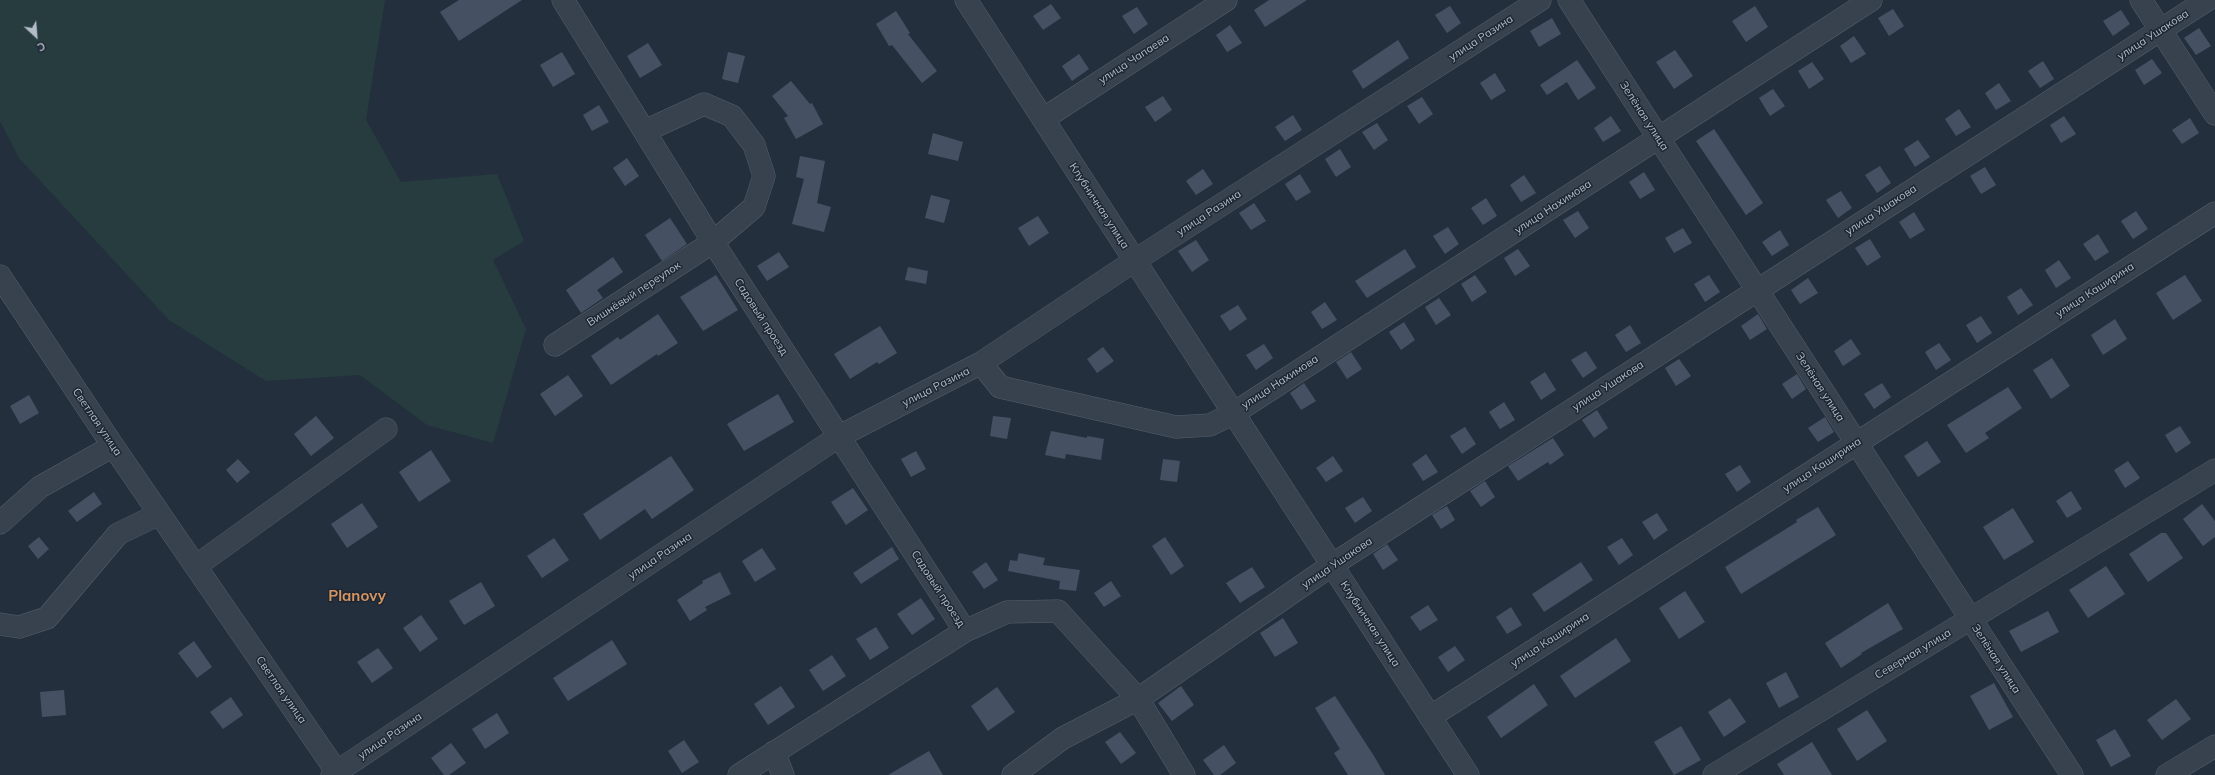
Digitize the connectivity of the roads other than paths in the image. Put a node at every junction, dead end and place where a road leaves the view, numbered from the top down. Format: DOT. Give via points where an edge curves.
graph roads {
  1 [pos="563,0"];
  2 [pos="966,0"];
  3 [pos="1226,0"];
  4 [pos="1540,0"];
  5 [pos="1569,0"];
  6 [pos="1871,0"];
  7 [pos="2141,0"];
  8 [pos="2207,0"];
  9 [pos="2160,30"];
  10 [pos="2215,114"];
  11 [pos="1043,119"];
  12 [pos="645,130"];
  13 [pos="1658,138"];
  14 [pos="2215,213"];
  15 [pos="713,242"];
  16 [pos="1134,260"];
  17 [pos="0,276"];
  18 [pos="1757,290"];
  19 [pos="555,346"];
  20 [pos="981,364"];
  21 [pos="1234,412"];
  22 [pos="386,429"];
  23 [pos="838,437"];
  24 [pos="1856,443"];
  25 [pos="112,446"];
  26 [pos="2215,470"];
  27 [pos="159,514"];
  28 [pos="0,523"];
  29 [pos="196,566"];
  30 [pos="1332,566"];
  31 [pos="1970,619"];
  32 [pos="0,624"];
  33 [pos="965,631"];
  34 [pos="1138,699"];
  35 [pos="1430,717"];
  36 [pos="2215,746"];
  37 [pos="774,752"];
  38 [pos="336,774"];
  39 [pos="739,775"];
  40 [pos="783,775"];
  41 [pos="1013,775"];
  42 [pos="1184,775"];
  43 [pos="1468,775"];
  44 [pos="1714,775"];
  45 [pos="2072,775"];
  46 [pos="2168,775"];
  1 -- 12 [label="street, Садовый проезд"];
  2 -- 11 [label="street, Клубничная улица"];
  3 -- 11 [label="street, улица Чапаева"];
  4 -- 16 [label="street, улица Разина"];
  5 -- 13 [label="street, Зелёная улица"];
  6 -- 13 [label="street, улица Нахимова"];
  7 -- 9 [label="street"];
  8 -- 9 [label="street, улица Ушакова"];
  9 -- 10 [label="street"];
  9 -- 18 [label="street, улица Ушакова"];
  11 -- 16 [label="street, Клубничная улица"];
  12 -- 15 [label="street, Садовый проезд"];
  12 -- 15 [label="street, Вишнёвый переулок" via="704,104 732,116 754,145 764,176 754,207"];
  13 -- 18 [label="street, Зелёная улица"];
  13 -- 21 [label="street, улица Нахимова"];
  14 -- 24 [label="street, улица Каширина"];
  15 -- 19 [label="street, Вишнёвый переулок"];
  15 -- 23 [label="street, Садовый проезд"];
  16 -- 20 [label="street, улица Разина"];
  16 -- 21 [label="street, Клубничная улица"];
  17 -- 25 [label="street, Светлая улица"];
  18 -- 24 [label="street, Зелёная улица"];
  18 -- 30 [label="street, улица Ушакова"];
  20 -- 21 [label="street" via="1000,387 1176,427 1210,425"];
  20 -- 23 [label="street, улица Разина"];
  21 -- 30 [label="street, Клубничная улица"];
  22 -- 29 [label="street"];
  23 -- 33 [label="street, Садовый проезд"];
  23 -- 38 [label="street, улица Разина"];
  24 -- 31 [label="street, Зелёная улица"];
  24 -- 35 [label="street, улица Каширина"];
  25 -- 27 [label="street, Светлая улица"];
  25 -- 28 [label="street" via="40,487"];
  26 -- 31 [label="street, Северная улица"];
  27 -- 29 [label="street, Светлая улица"];
  27 -- 32 [label="street" via="118,534 47,618 19,627"];
  29 -- 38 [label="street, Светлая улица"];
  30 -- 34 [label="street, улица Ушакова"];
  30 -- 35 [label="street, Клубничная улица"];
  31 -- 44 [label="street, Северная улица"];
  31 -- 45 [label="street, Зелёная улица"];
  33 -- 34 [label="street, Садовый проезд" via="1007,612 1058,611"];
  33 -- 37 [label="street, Садовый проезд"];
  34 -- 41 [label="street, улица Ушакова" via="1063,738"];
  34 -- 42 [label="street, Садовый проезд"];
  35 -- 43 [label="street, Клубничная улица"];
  36 -- 46 [label="street"];
  37 -- 39 [label="street, Садовый проезд"];
  37 -- 40 [label="street"];
}
